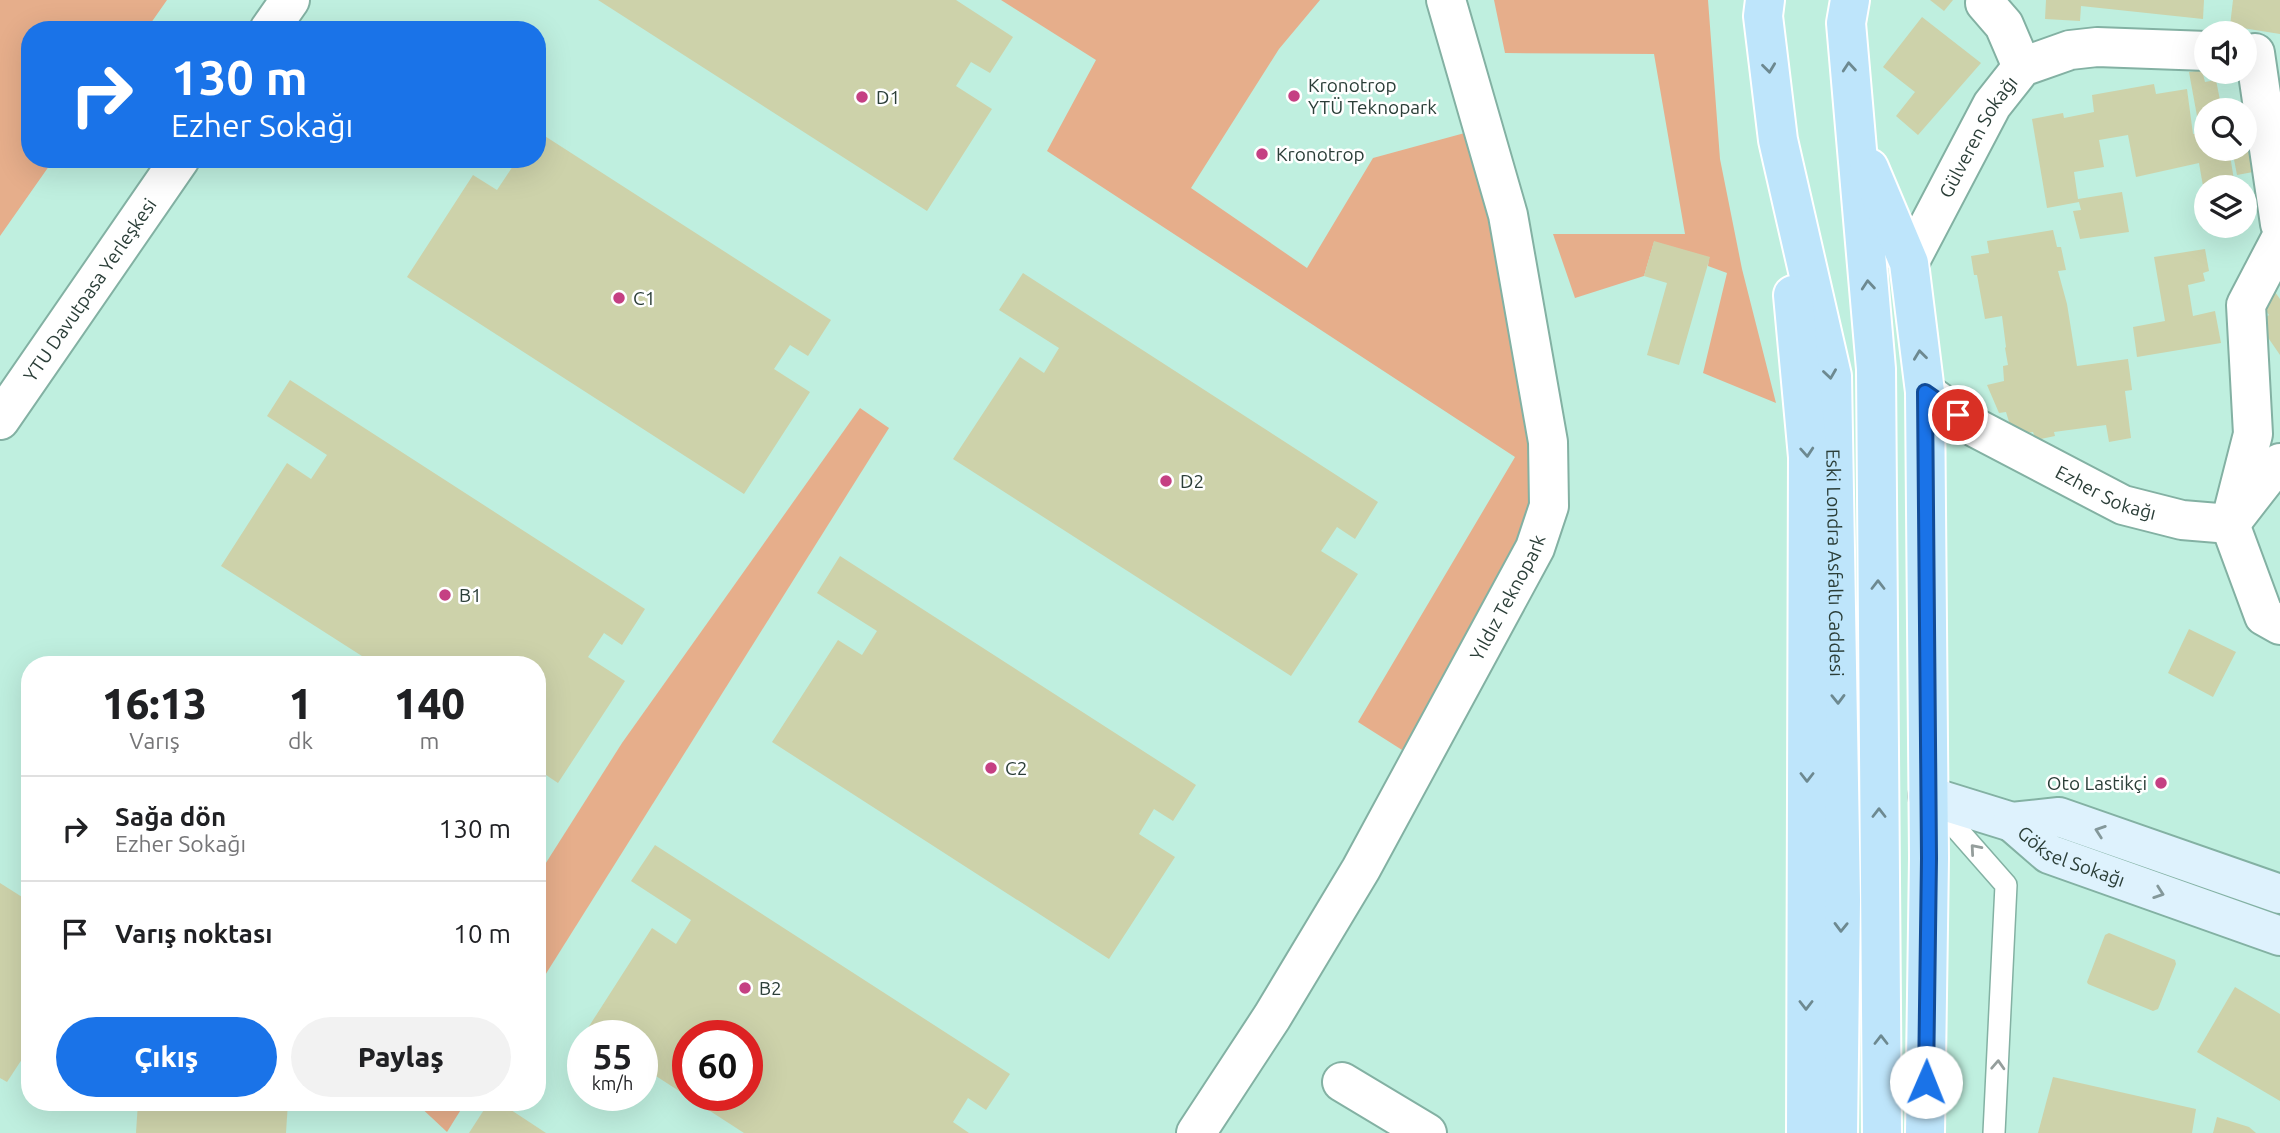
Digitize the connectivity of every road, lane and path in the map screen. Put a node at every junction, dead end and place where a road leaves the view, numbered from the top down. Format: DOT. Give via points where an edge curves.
graph roads {
  1 [pos="290,0"];
  2 [pos="1446,0"];
  3 [pos="1765,0"];
  4 [pos="1850,0"];
  5 [pos="1988,0"];
  6 [pos="276,21"];
  7 [pos="2194,51"];
  8 [pos="2260,54"];
  9 [pos="2022,67"];
  10 [pos="1855,134"];
  11 [pos="1778,140"];
  12 [pos="174,168"];
  13 [pos="2280,225"];
  14 [pos="2280,240"];
  15 [pos="1909,263"];
  16 [pos="1925,392"];
  17 [pos="0,420"];
  18 [pos="2280,463"];
  19 [pos="2230,524"];
  20 [pos="2280,625"];
  21 [pos="1928,796"];
  22 [pos="2012,822"];
  23 [pos="2280,894"];
  24 [pos="2280,936"];
  25 [pos="1342,1082"];
  26 [pos="1196,1133"];
  27 [pos="1427,1133"];
  28 [pos="1805,1133"];
  29 [pos="1838,1133"];
  30 [pos="1882,1133"];
  31 [pos="1925,1133"];
  32 [pos="1994,1133"];
  1 -- 6 [label="street"];
  2 -- 26 [label="street, Yıldız Teknopark" via="1508,215 1548,442 1549,506 1535,548 1360,869"];
  3 -- 11 [label="main road, Eski Londra Asfaltı Caddesi, one-way"];
  10 -- 4 [label="main road, one-way" via="1846,23"];
  5 -- 9 [label="street" via="1985,3 2004,25"];
  7 -- 9 [label="street, Gülveren Sokağı" via="2097,47"];
  8 -- 13 [label="street"];
  9 -- 15 [label="street, Gülveren Sokağı" via="1992,106"];
  10 -- 15 [label="main road"];
  30 -- 10 [label="main road, one-way" via="1876,369"];
  11 -- 28 [label="main road, one-way" via="1808,457"];
  11 -- 29 [label="main road, Eski Londra Asfaltı Caddesi, one-way" via="1832,376 1841,900"];
  12 -- 17 [label="street, YTU Davutpasa Yerleşkesi"];
  14 -- 19 [label="street" via="2246,305 2253,434"];
  16 -- 15 [label="main road, one-way"];
  16 -- 19 [label="street, Ezher Sokağı" via="1974,427 2123,505 2182,520"];
  16 -- 21 [label="main road"];
  18 -- 19 [label="street"];
  19 -- 20 [label="street" via="2263,616"];
  21 -- 22 [label="street"];
  21 -- 31 [label="main road"];
  32 -- 21 [label="lane, one-way" via="2006,884"];
  23 -- 22 [label="street, Göksel Sokağı, one-way" via="2059,817"];
  22 -- 24 [label="street, Göksel Sokağı, one-way" via="2049,854"];
  25 -- 27 [label="street"];
}
